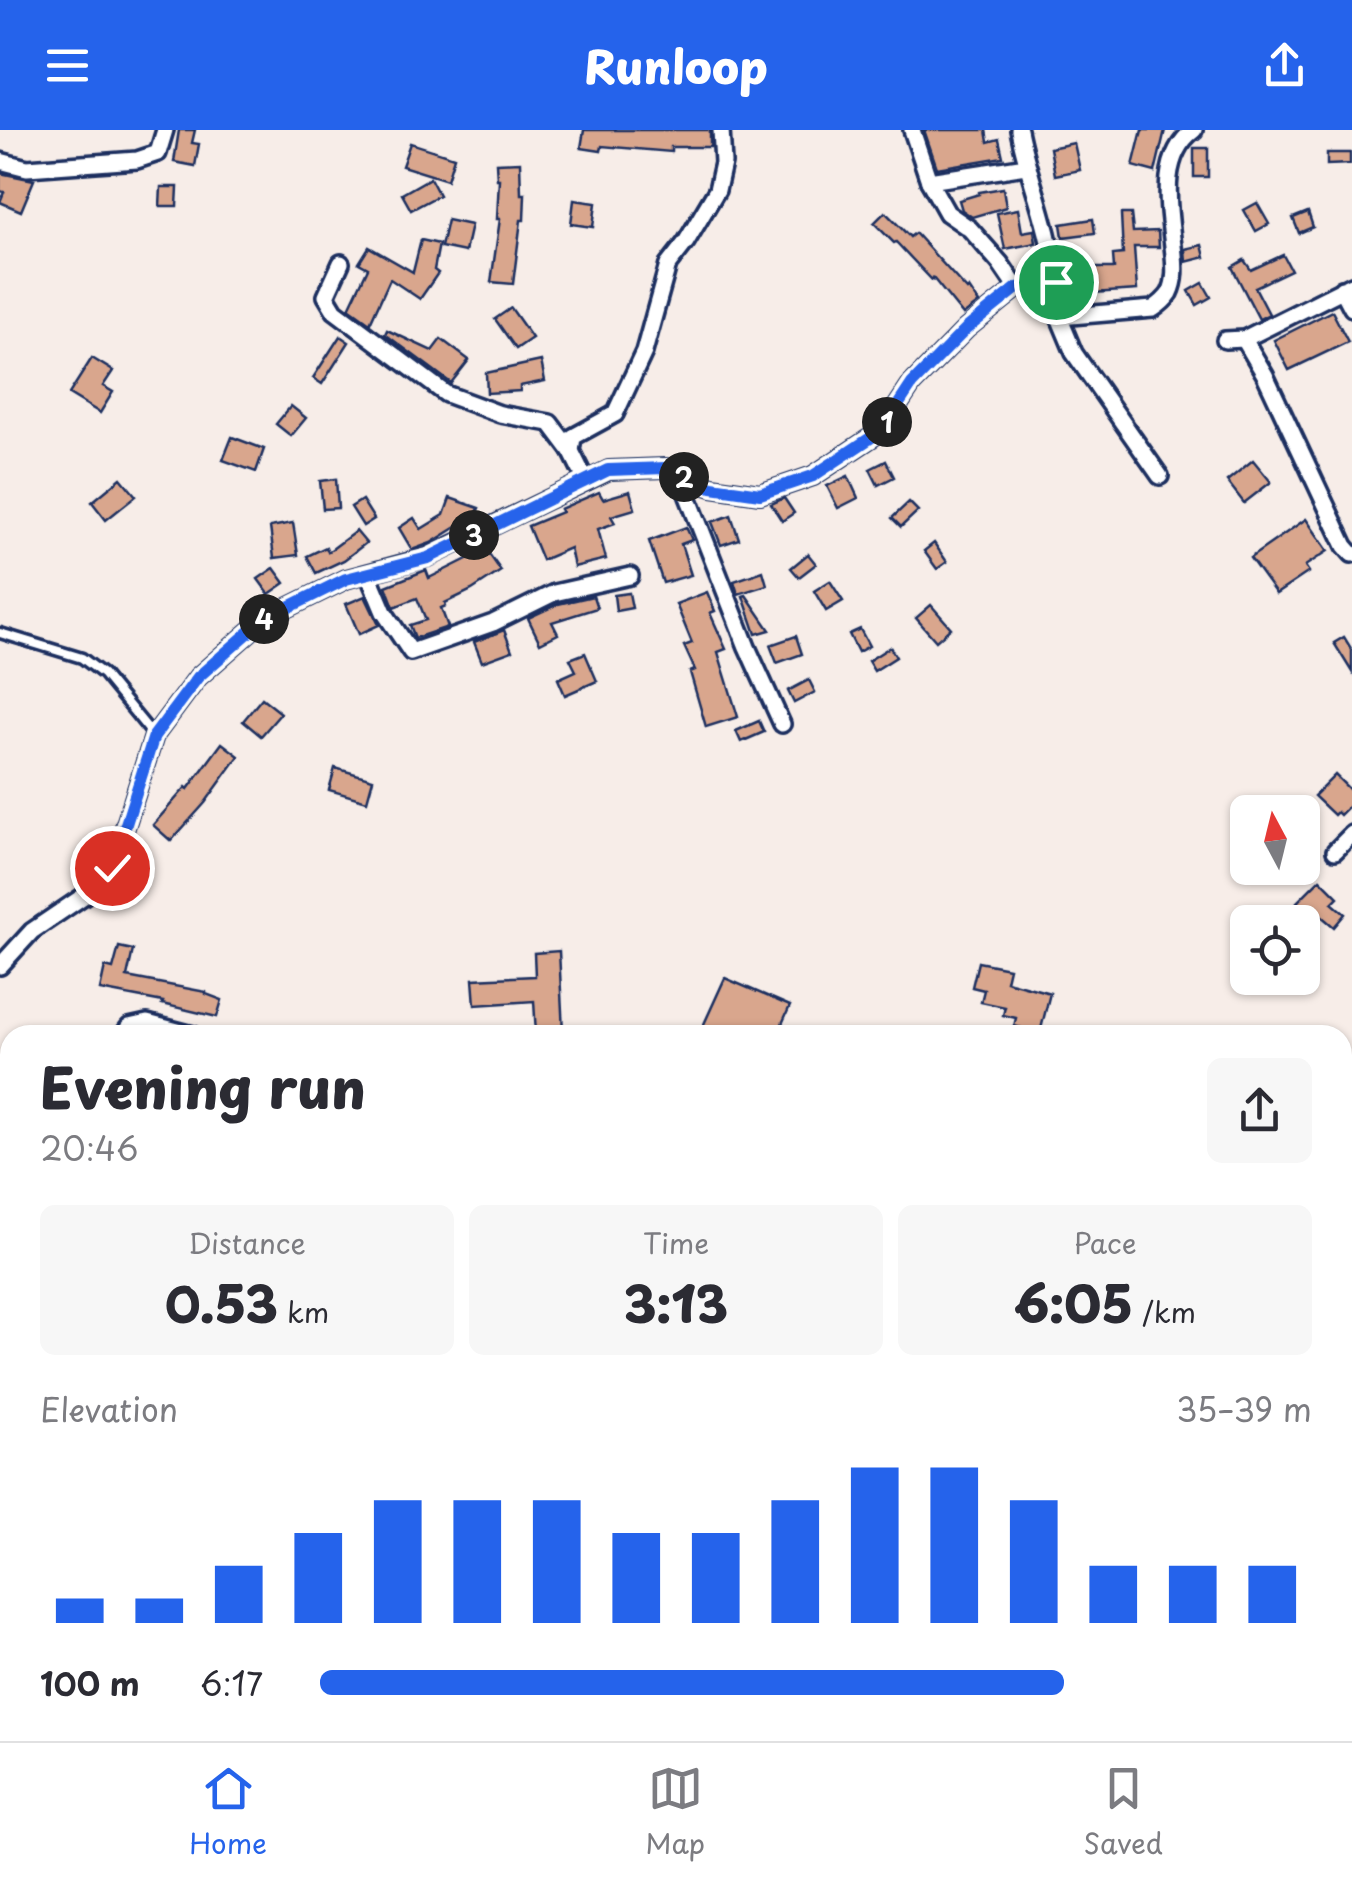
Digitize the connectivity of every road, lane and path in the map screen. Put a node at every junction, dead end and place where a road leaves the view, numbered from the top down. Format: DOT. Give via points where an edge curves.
graph roads {
  1 [pos="166,130"];
  2 [pos="722,130"];
  3 [pos="912,130"];
  4 [pos="1019,130"];
  5 [pos="1194,130"];
  6 [pos="0,161"];
  7 [pos="1026,166"];
  8 [pos="929,181"];
  9 [pos="342,263"];
  10 [pos="1056,282"];
  11 [pos="1347,287"];
  12 [pos="1017,288"];
  13 [pos="1352,308"];
  14 [pos="1059,317"];
  15 [pos="1244,339"];
  16 [pos="1224,340"];
  17 [pos="571,451"];
  18 [pos="680,476"];
  19 [pos="1160,476"];
  20 [pos="586,481"];
  21 [pos="1352,554"];
  22 [pos="368,574"];
  23 [pos="630,576"];
  24 [pos="0,634"];
  25 [pos="782,724"];
  26 [pos="154,736"];
  27 [pos="1352,834"];
  28 [pos="1335,851"];
  29 [pos="0,966"];
  1 -- 6 [label="street" via="158,153 137,160 28,168"];
  2 -- 17 [label="street" via="718,190 668,265 644,352 615,414 573,438"];
  3 -- 8 [label="street"];
  4 -- 7 [label="street"];
  5 -- 14 [label="street" via="1174,152 1168,189 1171,290 1154,310"];
  7 -- 8 [label="street"];
  7 -- 10 [label="street"];
  8 -- 12 [label="street" via="947,213 970,229"];
  9 -- 17 [label="street" via="326,296 334,311 446,394 550,423"];
  10 -- 12 [label="street"];
  10 -- 14 [label="street"];
  11 -- 13 [label="street"];
  11 -- 15 [label="street"];
  12 -- 18 [label="street" via="912,384 881,431 813,476 760,494"];
  14 -- 19 [label="street" via="1074,353"];
  15 -- 16 [label="street"];
  15 -- 21 [label="street"];
  17 -- 20 [label="street"];
  18 -- 20 [label="street" via="666,468 608,470"];
  18 -- 25 [label="street"];
  20 -- 22 [label="street" via="428,558"];
  22 -- 23 [label="street" via="410,652 554,593"];
  22 -- 26 [label="street" via="263,620 198,677"];
  24 -- 26 [label="lane" via="82,658 104,674"];
  26 -- 29 [label="street" via="112,868 100,885 32,930"];
  27 -- 28 [label="street"];
}
